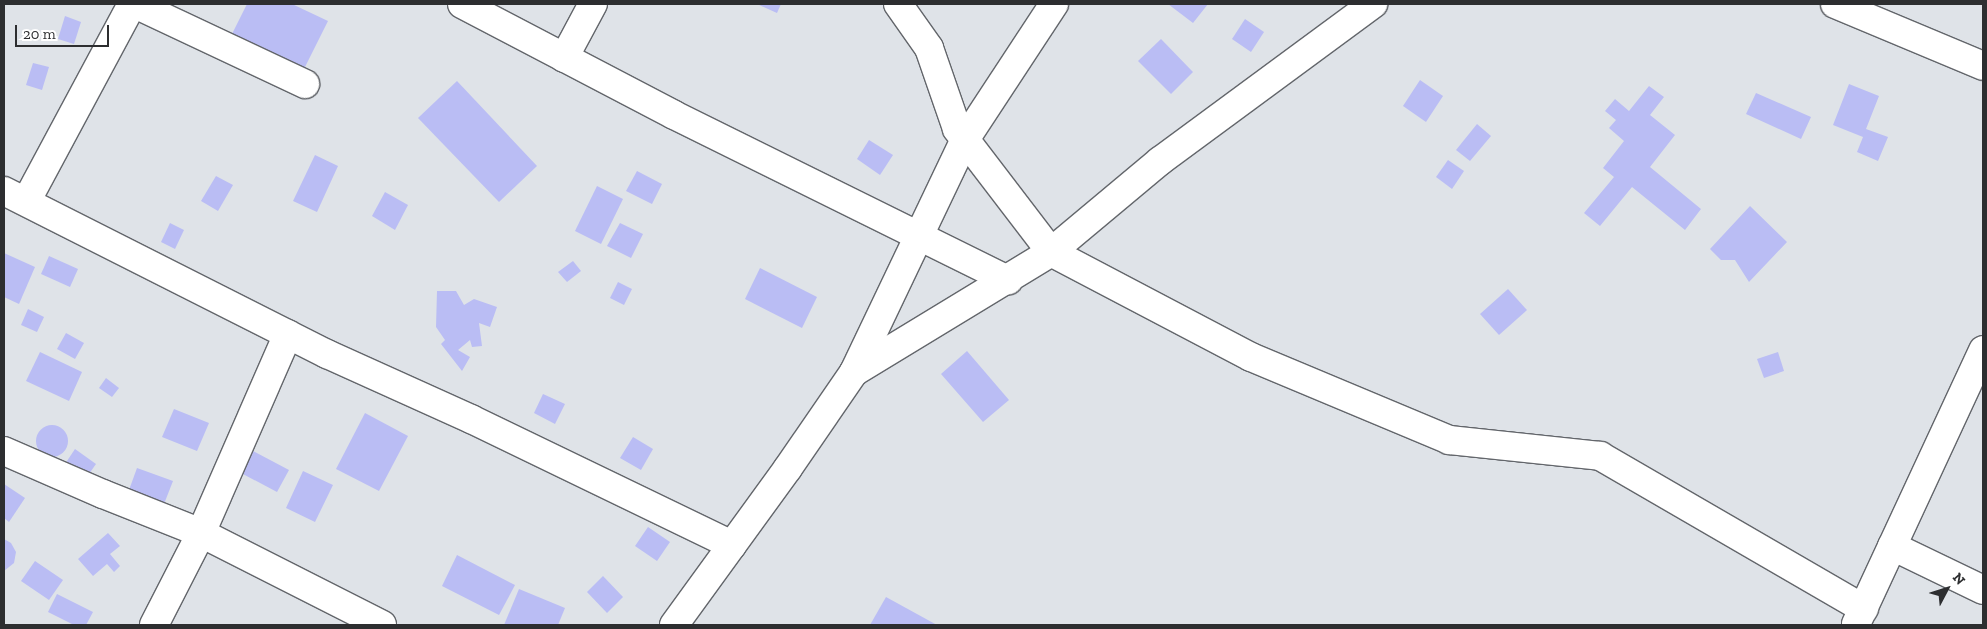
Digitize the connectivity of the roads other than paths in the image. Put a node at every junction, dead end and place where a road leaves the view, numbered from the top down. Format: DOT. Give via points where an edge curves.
graph roads {
  1 [pos="133,4"];
  2 [pos="462,4"];
  3 [pos="593,4"];
  4 [pos="898,4"];
  5 [pos="1054,4"];
  6 [pos="1373,4"];
  7 [pos="1835,4"];
  8 [pos="564,58"];
  9 [pos="1983,66"];
  10 [pos="304,84"];
  11 [pos="964,141"];
  12 [pos="15,195"];
  13 [pos="917,237"];
  14 [pos="1051,252"];
  15 [pos="1008,280"];
  16 [pos="288,334"];
  17 [pos="1983,350"];
  18 [pos="854,372"];
  19 [pos="4,451"];
  20 [pos="201,533"];
  21 [pos="732,545"];
  22 [pos="1892,546"];
  23 [pos="1983,590"];
  24 [pos="1859,617"];
  25 [pos="154,625"];
  26 [pos="382,625"];
  27 [pos="674,625"];
  1 -- 10 [label="street"];
  1 -- 12 [label="street"];
  2 -- 8 [label="street"];
  3 -- 8 [label="street"];
  4 -- 11 [label="street" via="929,48"];
  5 -- 11 [label="street"];
  6 -- 14 [label="street" via="1160,160"];
  7 -- 9 [label="street"];
  8 -- 13 [label="street"];
  11 -- 13 [label="street"];
  11 -- 14 [label="street"];
  12 -- 16 [label="street"];
  13 -- 15 [label="street"];
  13 -- 18 [label="street"];
  14 -- 15 [label="street"];
  14 -- 24 [label="street" via="1251,357 1449,440 1600,456"];
  15 -- 18 [label="street"];
  16 -- 20 [label="street"];
  16 -- 21 [label="street"];
  17 -- 22 [label="street"];
  18 -- 21 [label="street"];
  19 -- 20 [label="street"];
  20 -- 25 [label="street"];
  20 -- 26 [label="street"];
  21 -- 27 [label="street"];
  22 -- 23 [label="street"];
  22 -- 24 [label="street"];
}
